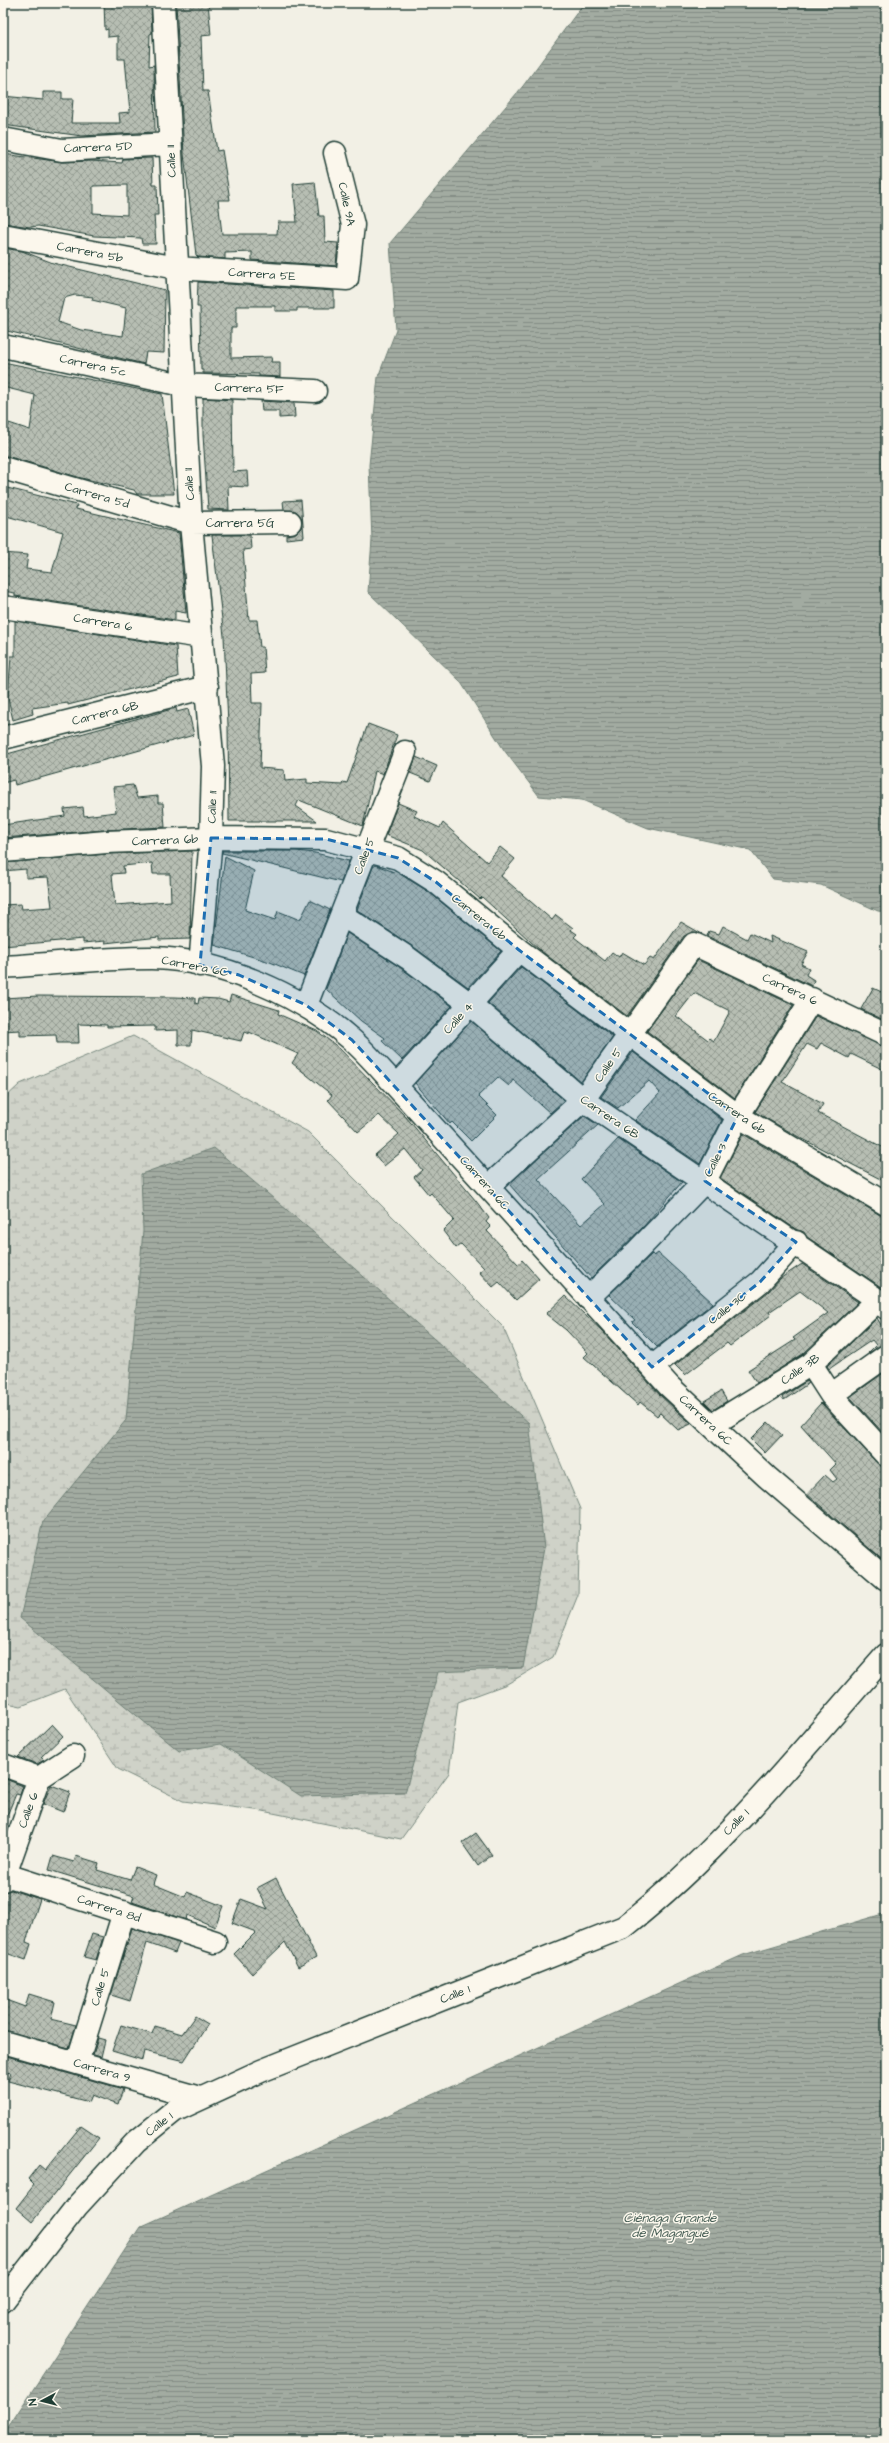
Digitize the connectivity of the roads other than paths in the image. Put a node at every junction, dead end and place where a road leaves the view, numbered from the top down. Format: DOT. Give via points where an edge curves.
graph roads {
  1 [pos="163,3"];
  2 [pos="3,139"];
  3 [pos="170,144"];
  4 [pos="335,153"];
  5 [pos="3,235"];
  6 [pos="177,268"];
  7 [pos="347,279"];
  8 [pos="3,346"];
  9 [pos="182,385"];
  10 [pos="315,391"];
  11 [pos="3,468"];
  12 [pos="290,522"];
  13 [pos="191,523"];
  14 [pos="3,607"];
  15 [pos="202,638"];
  16 [pos="207,687"];
  17 [pos="3,738"];
  18 [pos="405,752"];
  19 [pos="211,838"];
  20 [pos="367,849"];
  21 [pos="3,851"];
  22 [pos="342,916"];
  23 [pos="694,944"];
  24 [pos="519,950"];
  25 [pos="200,965"];
  26 [pos="3,967"];
  27 [pos="812,999"];
  28 [pos="470,1004"];
  29 [pos="306,1005"];
  30 [pos="629,1033"];
  31 [pos="886,1035"];
  32 [pos="396,1086"];
  33 [pos="583,1100"];
  34 [pos="738,1116"];
  35 [pos="705,1181"];
  36 [pos="488,1187"];
  37 [pos="886,1204"];
  38 [pos="796,1242"];
  39 [pos="588,1298"];
  40 [pos="882,1304"];
  41 [pos="886,1356"];
  42 [pos="811,1364"];
  43 [pos="652,1367"];
  44 [pos="831,1395"];
  45 [pos="712,1425"];
  46 [pos="886,1455"];
  47 [pos="886,1580"];
  48 [pos="885,1654"];
  49 [pos="73,1756"];
  50 [pos="3,1765"];
  51 [pos="40,1778"];
  52 [pos="4,1876"];
  53 [pos="124,1912"];
  54 [pos="215,1942"];
  55 [pos="3,2042"];
  56 [pos="77,2063"];
  57 [pos="200,2098"];
  58 [pos="3,2301"];
  1 -- 3 [label="street, Calle 11"];
  2 -- 3 [label="street, Carrera 5D" via="62,150"];
  3 -- 6 [label="street, Calle 11"];
  4 -- 7 [label="street, Calle 9A" via="353,225"];
  5 -- 6 [label="street, Carrera 5b"];
  6 -- 7 [label="street, Carrera 5E"];
  6 -- 9 [label="street, Calle 11"];
  8 -- 9 [label="street, Carrera 5c"];
  9 -- 10 [label="street, Carrera 5F"];
  9 -- 13 [label="street, Calle 11"];
  11 -- 13 [label="street, Carrera 5d"];
  12 -- 13 [label="street, Carrera 5G"];
  13 -- 15 [label="street, Calle 11"];
  14 -- 15 [label="street, Carrera 6"];
  15 -- 16 [label="street, Calle 11"];
  16 -- 17 [label="street, Carrera 6B"];
  16 -- 19 [label="street, Calle 11" via="213,766"];
  18 -- 20 [label="street, Calle 5"];
  19 -- 20 [label="street, Carrera 6b" via="326,839"];
  19 -- 21 [label="street, Carrera 6b" via="106,842"];
  19 -- 25 [label="street, Calle 11"];
  20 -- 22 [label="street, Calle 5"];
  20 -- 24 [label="street, Carrera 6b" via="398,858 436,882"];
  22 -- 28 [label="street, Carrera 6B" via="408,958"];
  22 -- 29 [label="street, Calle 5"];
  23 -- 27 [label="street, Carrera 6"];
  23 -- 30 [label="street, Calle 5"];
  24 -- 28 [label="street, Calle 4"];
  24 -- 30 [label="street, Carrera 6b"];
  25 -- 26 [label="street, Carrera 6C" via="152,958"];
  25 -- 29 [label="street, Carrera 6C" via="239,975"];
  27 -- 31 [label="street, Carrera 6"];
  27 -- 34 [label="street, Calle 3"];
  28 -- 32 [label="street, Calle 4"];
  28 -- 33 [label="street, Carrera 6B"];
  29 -- 32 [label="street, Carrera 6C" via="352,1040"];
  30 -- 33 [label="street, Calle 5"];
  30 -- 34 [label="street, Carrera 6b"];
  32 -- 36 [label="street, Carrera 6C"];
  33 -- 35 [label="street, Carrera 6B"];
  33 -- 36 [label="street, Calle 5"];
  34 -- 35 [label="street, Calle 3"];
  34 -- 37 [label="street, Carrera 6b"];
  35 -- 38 [label="street, Carrera 6B"];
  35 -- 39 [label="street, Calle 3"];
  36 -- 39 [label="street, Carrera 6C"];
  38 -- 40 [label="street, Carrera 6B"];
  38 -- 43 [label="street, Calle 3C" via="760,1282"];
  39 -- 43 [label="street, Carrera 6C"];
  40 -- 42 [label="street, Calle 3B"];
  41 -- 44 [label="street"];
  42 -- 44 [label="street"];
  42 -- 45 [label="street, Calle 3B"];
  43 -- 45 [label="street, Carrera 6C"];
  44 -- 46 [label="street"];
  45 -- 47 [label="street, Carrera 6C"];
  48 -- 57 [label="street, Calle 1" via="766,1791 666,1894 624,1927 268,2068"];
  49 -- 51 [label="street, Calle 6"];
  50 -- 51 [label="street"];
  51 -- 52 [label="street, Calle 6"];
  52 -- 53 [label="street, Carrera 8d"];
  53 -- 54 [label="street, Carrera 8d"];
  53 -- 56 [label="street, Calle 5"];
  55 -- 56 [label="street, Carrera 9"];
  56 -- 57 [label="street, Carrera 9"];
  57 -- 58 [label="street, Calle 1" via="174,2111 136,2142 77,2206"];
}
